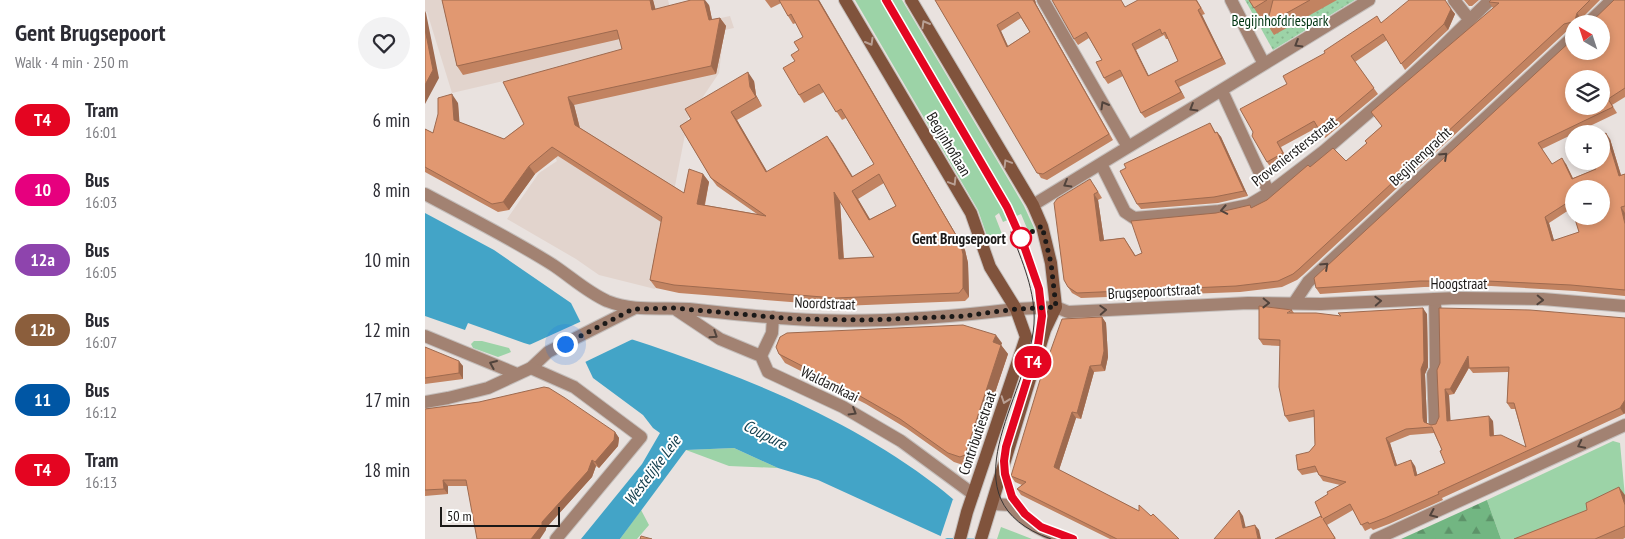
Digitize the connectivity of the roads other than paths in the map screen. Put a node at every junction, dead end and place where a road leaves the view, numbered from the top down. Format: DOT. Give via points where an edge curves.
graph roads {
  1 [pos="845,0"];
  2 [pos="911,0"];
  3 [pos="1043,0"];
  4 [pos="1231,0"];
  5 [pos="1369,0"];
  6 [pos="1454,0"];
  7 [pos="1490,0"];
  8 [pos="1612,0"];
  9 [pos="1596,15"];
  10 [pos="1469,19"];
  11 [pos="1565,44"];
  12 [pos="1264,64"];
  13 [pos="1222,91"];
  14 [pos="1128,147"];
  15 [pos="1101,164"];
  16 [pos="425,194"];
  17 [pos="1269,194"];
  18 [pos="1033,205"];
  19 [pos="1435,299"];
  20 [pos="1294,303"];
  21 [pos="1625,306"];
  22 [pos="1056,307"];
  23 [pos="673,308"];
  24 [pos="633,309"];
  25 [pos="1016,309"];
  26 [pos="773,317"];
  27 [pos="425,336"];
  28 [pos="761,356"];
  29 [pos="531,368"];
  30 [pos="517,374"];
  31 [pos="425,402"];
  32 [pos="1435,423"];
  33 [pos="1625,425"];
  34 [pos="973,494"];
  35 [pos="993,504"];
  36 [pos="556,539"];
  37 [pos="960,539"];
  38 [pos="981,539"];
  39 [pos="1064,539"];
  40 [pos="1376,539"];
  1 -- 25 [label="main road, Begijnhoflaan, one-way" via="971,213 990,267"];
  18 -- 2 [label="main road, one-way"];
  14 -- 3 [label="street, one-way"];
  4 -- 12 [label="street"];
  5 -- 12 [label="street, one-way"];
  6 -- 10 [label="street"];
  7 -- 10 [label="street, Provenierstersstraat"];
  8 -- 9 [label="street"];
  10 -- 17 [label="street, Provenierstersstraat" via="1435,54 1324,151"];
  20 -- 11 [label="street, Begijnengracht, one-way" via="1308,282"];
  12 -- 13 [label="street"];
  13 -- 14 [label="street, one-way"];
  13 -- 17 [label="street"];
  14 -- 15 [label="street"];
  17 -- 15 [label="street, Provenierstersstraat, one-way" via="1249,205 1219,211 1135,218 1125,212"];
  15 -- 18 [label="street, one-way"];
  16 -- 24 [label="street" via="523,247 607,301"];
  18 -- 22 [label="main road" via="1051,263"];
  20 -- 19 [label="street, Hoogstraat, one-way"];
  19 -- 21 [label="street, Hoogstraat, one-way" via="1543,300"];
  19 -- 32 [label="street"];
  22 -- 20 [label="street, Brugsepoortstraat, one-way" via="1068,312 1248,302"];
  22 -- 25 [label="street, Brugsepoortstraat"];
  22 -- 35 [label="main road" via="1045,330"];
  23 -- 24 [label="street, Noordstraat"];
  23 -- 26 [label="street, Noordstraat"];
  23 -- 28 [label="street, one-way" via="720,339"];
  24 -- 29 [label="street" via="548,352"];
  25 -- 26 [label="street, Noordstraat" via="964,316 868,320"];
  25 -- 34 [label="main road, Contributiestraat, one-way" via="1026,337"];
  26 -- 28 [label="street" via="772,333"];
  30 -- 27 [label="street, one-way"];
  28 -- 34 [label="street, Waldamkaai, one-way" via="768,372 843,407 901,441"];
  29 -- 30 [label="street"];
  29 -- 36 [label="street" via="574,387 641,437"];
  30 -- 31 [label="street" via="488,388"];
  33 -- 40 [label="street, one-way"];
  34 -- 37 [label="main road, Contributiestraat"];
  35 -- 38 [label="main road"];
  35 -- 39 [label="street" via="1010,505 1025,521"];
}
